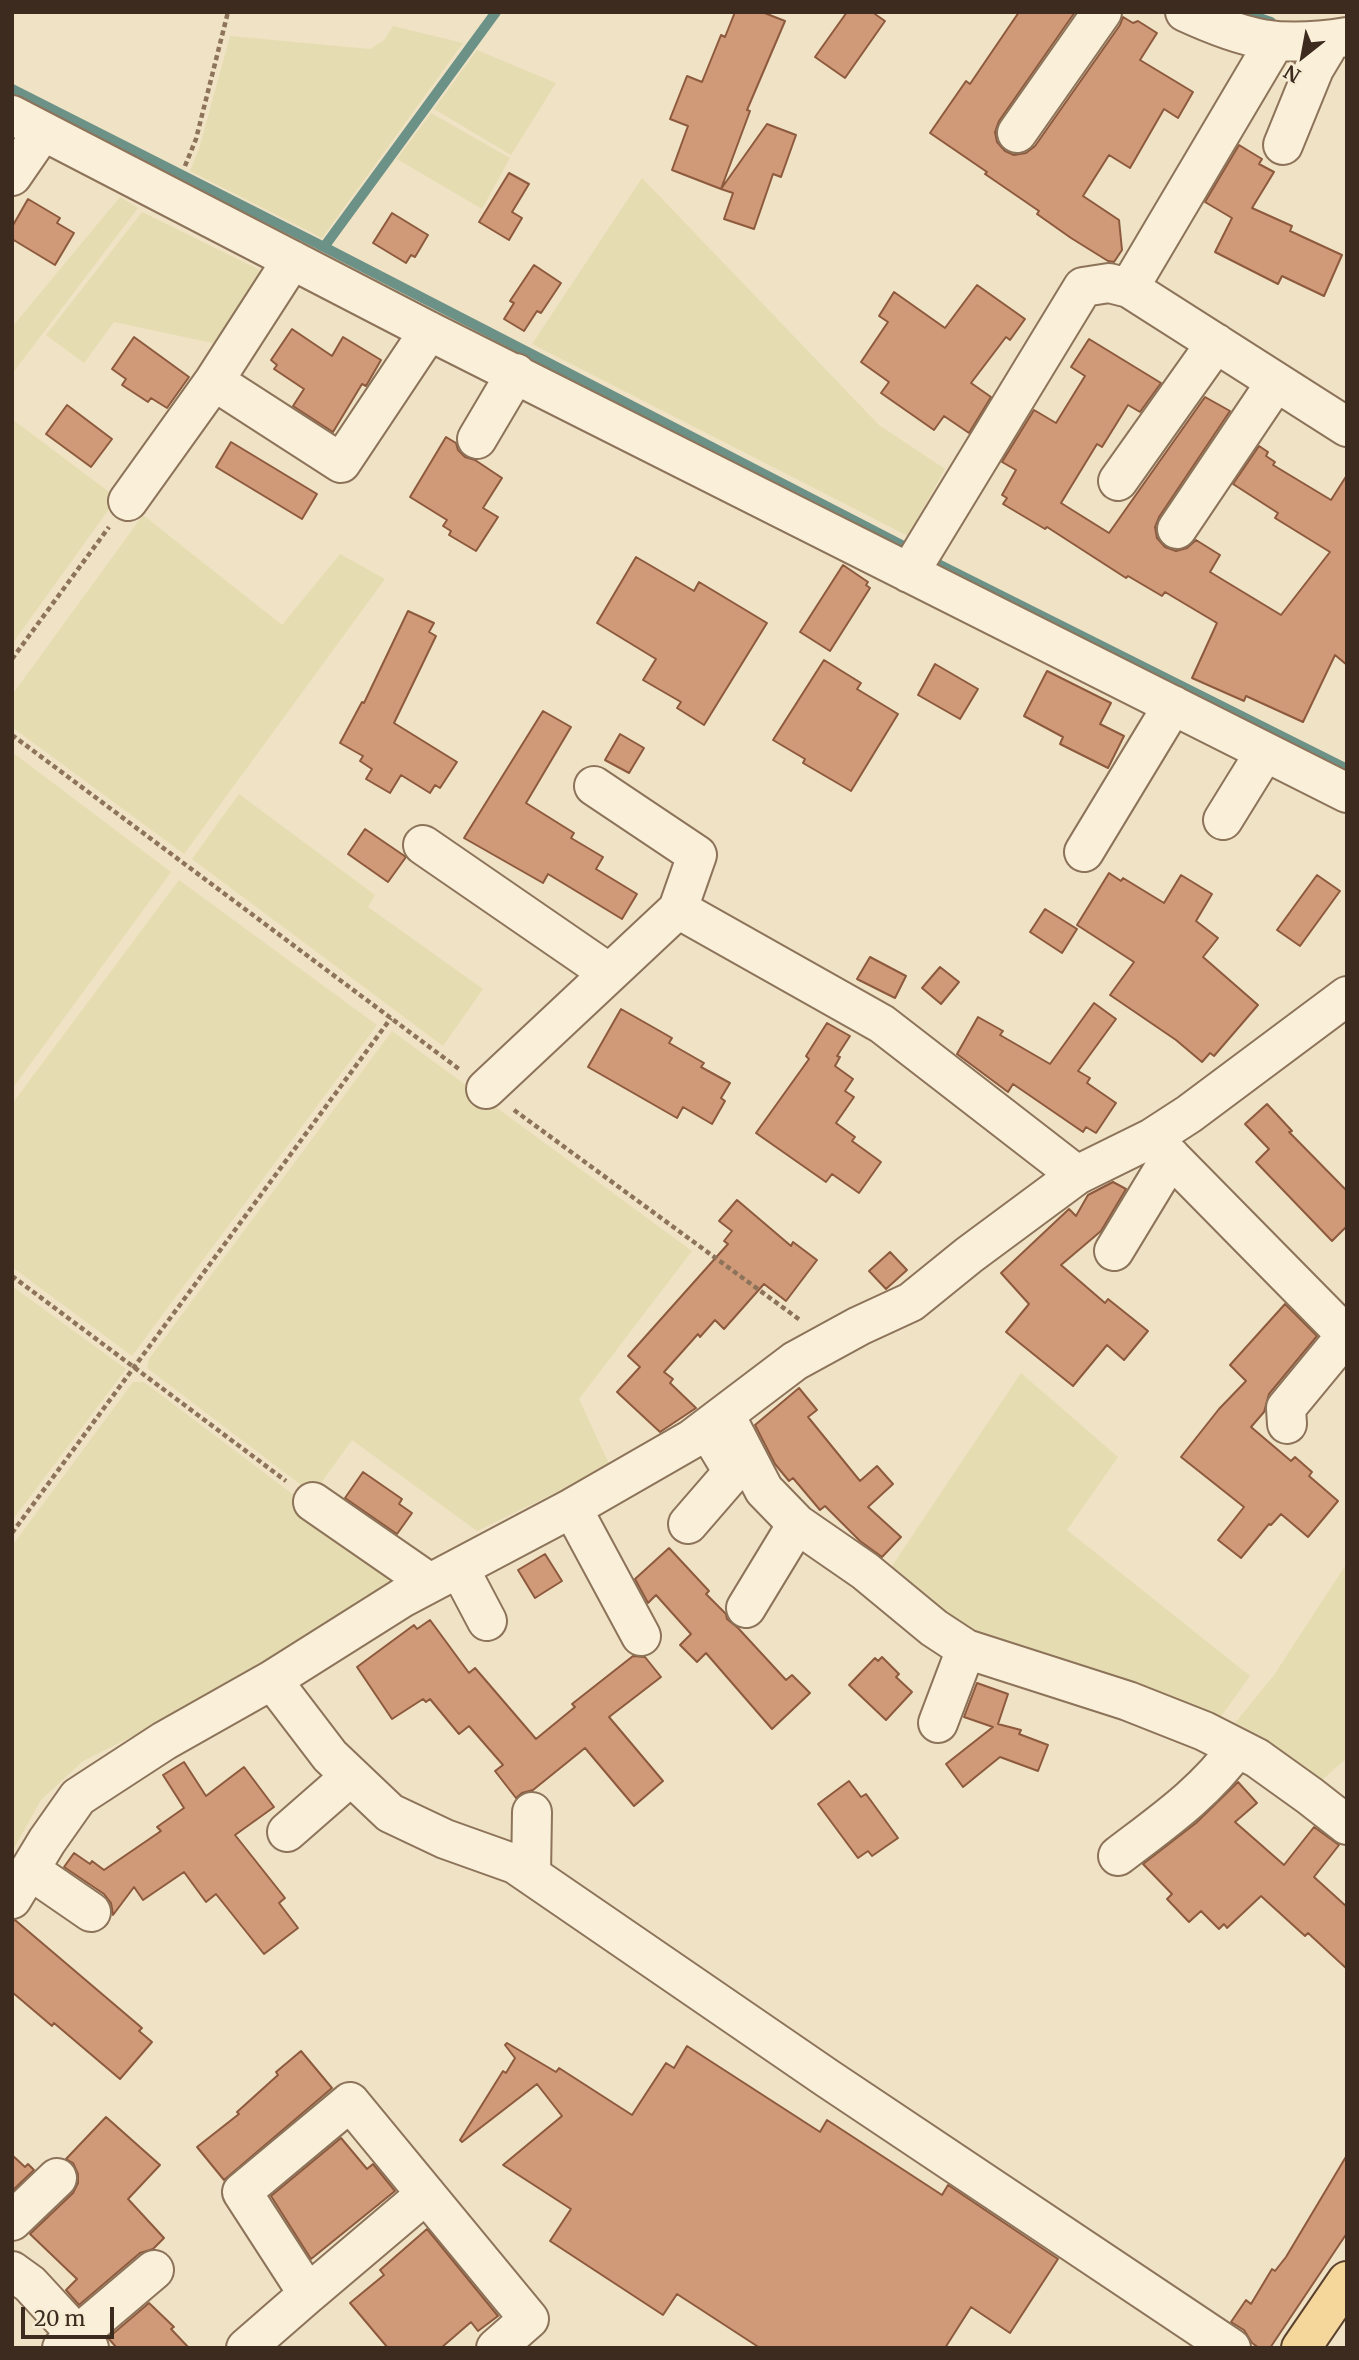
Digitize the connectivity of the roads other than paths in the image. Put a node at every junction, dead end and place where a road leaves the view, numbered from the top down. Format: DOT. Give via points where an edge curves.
graph roads {
  1 [pos="1102,12"];
  2 [pos="1185,12"];
  3 [pos="1274,43"];
  4 [pos="1334,48"];
  5 [pos="27,123"];
  6 [pos="1017,133"];
  7 [pos="1283,145"];
  8 [pos="12,176"];
  9 [pos="292,260"];
  10 [pos="1129,288"];
  11 [pos="429,331"];
  12 [pos="1216,343"];
  13 [pos="516,373"];
  14 [pos="214,381"];
  15 [pos="1276,382"];
  16 [pos="1347,427"];
  17 [pos="477,439"];
  18 [pos="1118,481"];
  19 [pos="128,501"];
  20 [pos="1177,529"];
  21 [pos="909,573"];
  22 [pos="1173,705"];
  23 [pos="1265,752"];
  24 [pos="593,786"];
  25 [pos="1347,793"];
  26 [pos="1223,820"];
  27 [pos="423,845"];
  28 [pos="1084,852"];
  29 [pos="678,909"];
  30 [pos="609,973"];
  31 [pos="1347,996"];
  32 [pos="486,1089"];
  33 [pos="1161,1148"];
  34 [pos="1077,1175"];
  35 [pos="1114,1251"];
  36 [pos="716,1422"];
  37 [pos="1287,1424"];
  38 [pos="313,1502"];
  39 [pos="572,1508"];
  40 [pos="688,1524"];
  41 [pos="797,1524"];
  42 [pos="445,1576"];
  43 [pos="746,1608"];
  44 [pos="487,1621"];
  45 [pos="641,1636"];
  46 [pos="966,1648"];
  47 [pos="272,1680"];
  48 [pos="938,1723"];
  49 [pos="1237,1748"];
  50 [pos="351,1776"];
  51 [pos="532,1812"];
  52 [pos="1347,1825"];
  53 [pos="287,1832"];
  54 [pos="1118,1856"];
  55 [pos="531,1875"];
  56 [pos="21,1884"];
  57 [pos="91,1912"];
  58 [pos="57,2178"];
  59 [pos="426,2194"];
  60 [pos="12,2221"];
  61 [pos="154,2270"];
  62 [pos="12,2271"];
  63 [pos="1347,2280"];
  64 [pos="308,2294"];
  65 [pos="76,2343"];
  66 [pos="246,2348"];
  67 [pos="496,2348"];
  68 [pos="1231,2348"];
  69 [pos="1301,2348"];
  1 -- 6 [label="street"];
  2 -- 3 [label="street" via="1224,30"];
  3 -- 4 [label="street"];
  3 -- 10 [label="street"];
  4 -- 7 [label="street" via="1314,69"];
  5 -- 8 [label="street"];
  5 -- 9 [label="street"];
  9 -- 11 [label="street"];
  9 -- 14 [label="street"];
  10 -- 12 [label="street"];
  10 -- 21 [label="street" via="1109,283 1083,287"];
  11 -- 13 [label="street"];
  11 -- 14 [label="street" via="341,463"];
  12 -- 15 [label="street"];
  12 -- 18 [label="street"];
  13 -- 17 [label="street"];
  13 -- 21 [label="street"];
  14 -- 19 [label="street"];
  15 -- 16 [label="street"];
  15 -- 20 [label="street"];
  21 -- 22 [label="street"];
  22 -- 23 [label="street"];
  22 -- 28 [label="street"];
  23 -- 25 [label="street"];
  23 -- 26 [label="street"];
  24 -- 29 [label="street" via="697,855"];
  27 -- 30 [label="street"];
  29 -- 30 [label="street"];
  29 -- 34 [label="street" via="882,1024"];
  30 -- 32 [label="street"];
  31 -- 33 [label="street" via="1189,1114"];
  33 -- 34 [label="street"];
  33 -- 35 [label="street"];
  33 -- 37 [label="street" via="1345,1334 1286,1408"];
  34 -- 36 [label="street" via="911,1302 795,1361"];
  36 -- 39 [label="street"];
  36 -- 40 [label="street" via="733,1472"];
  36 -- 41 [label="street" via="764,1490"];
  38 -- 42 [label="street"];
  39 -- 42 [label="street"];
  39 -- 45 [label="street"];
  41 -- 43 [label="street"];
  41 -- 46 [label="street" via="865,1571 934,1629"];
  42 -- 44 [label="street"];
  42 -- 47 [label="street"];
  46 -- 48 [label="street"];
  46 -- 49 [label="street" via="1128,1701"];
  47 -- 50 [label="street" via="330,1756"];
  47 -- 56 [label="street" via="164,1741 78,1797"];
  49 -- 52 [label="street"];
  49 -- 54 [label="street" via="1193,1799"];
  50 -- 53 [label="street"];
  50 -- 55 [label="street" via="390,1813 515,1864"];
  51 -- 55 [label="street"];
  55 -- 68 [label="street"];
  56 -- 57 [label="street"];
  58 -- 60 [label="street"];
  59 -- 64 [label="street"];
  59 -- 64 [label="street" via="350,2102 242,2192"];
  59 -- 67 [label="street" via="529,2319"];
  61 -- 65 [label="street"];
  62 -- 65 [label="street" via="30,2284"];
  63 -- 69 [label="main road"];
  64 -- 66 [label="street"];
}
